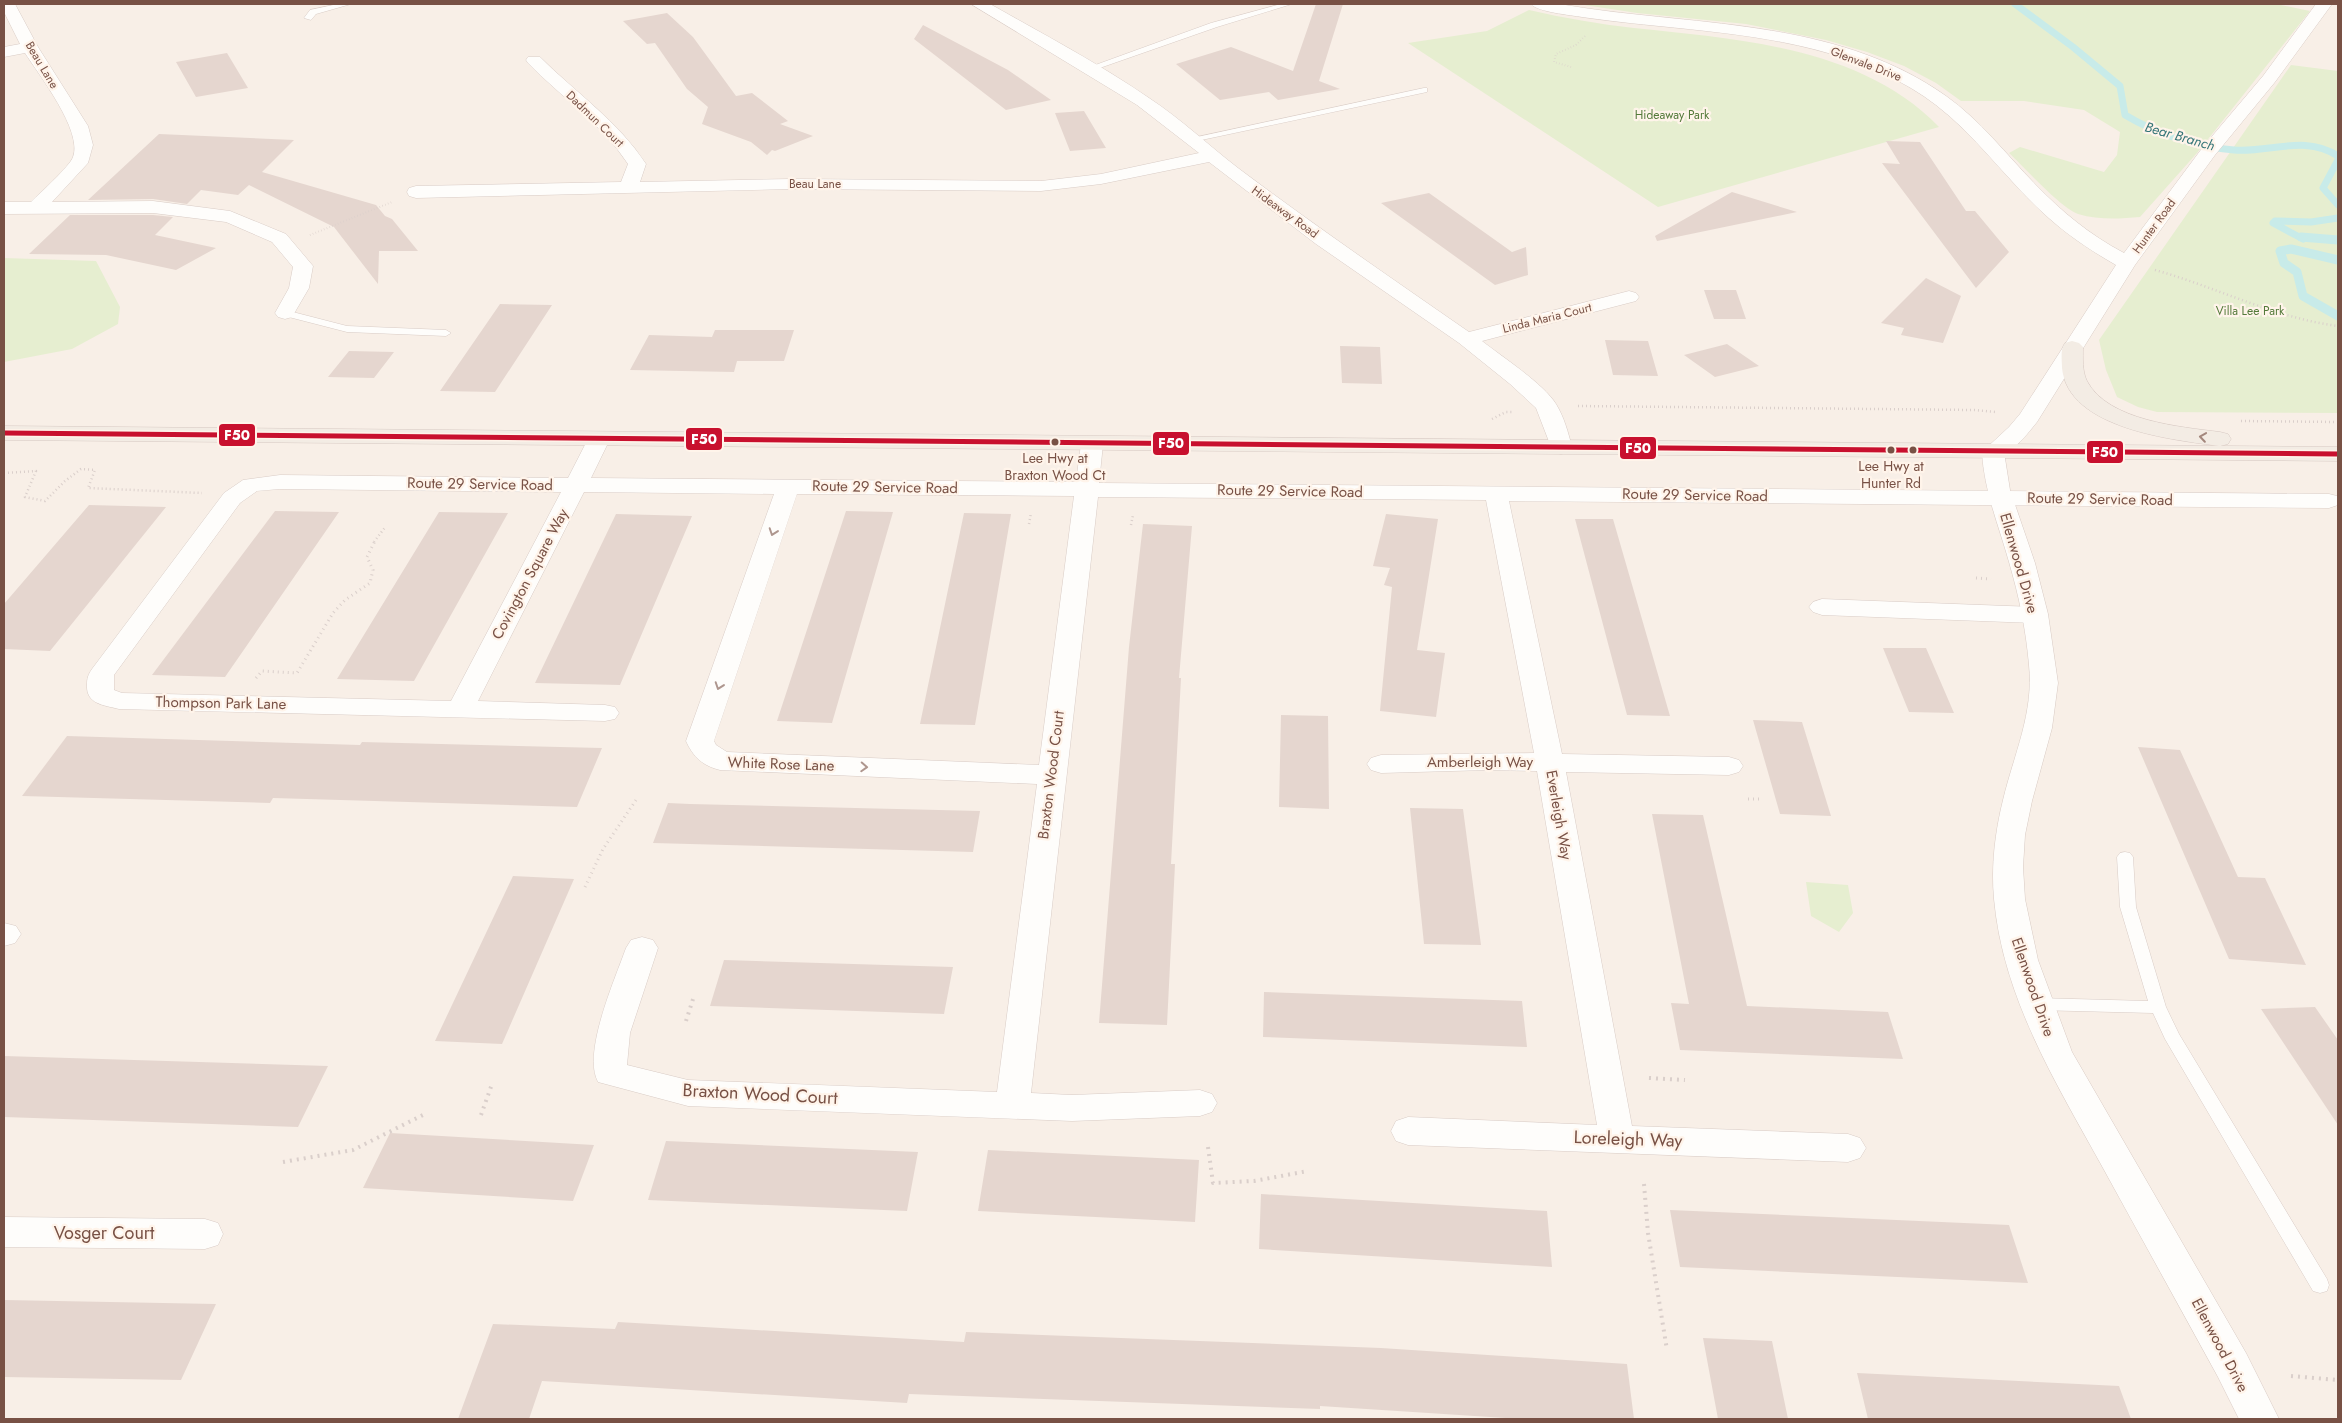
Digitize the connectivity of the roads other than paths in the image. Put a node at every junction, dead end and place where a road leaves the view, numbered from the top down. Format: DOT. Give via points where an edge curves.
graph roads {
  1 [pos="7,4"];
  2 [pos="347,4"];
  3 [pos="979,4"];
  4 [pos="1288,4"];
  5 [pos="1539,4"];
  6 [pos="2328,7"];
  7 [pos="308,18"];
  8 [pos="30,47"];
  9 [pos="4,52"];
  10 [pos="534,60"];
  11 [pos="1091,68"];
  12 [pos="1424,90"];
  13 [pos="1192,139"];
  14 [pos="1212,156"];
  15 [pos="629,186"];
  16 [pos="416,192"];
  17 [pos="4,208"];
  18 [pos="36,208"];
  19 [pos="2127,263"];
  20 [pos="1629,297"];
  21 [pos="285,313"];
  22 [pos="446,333"];
  23 [pos="1466,339"];
  24 [pos="2072,347"];
  25 [pos="4,433"];
  26 [pos="599,439"];
  27 [pos="1092,444"];
  28 [pos="1561,448"];
  29 [pos="1993,452"];
  30 [pos="2338,454"];
  31 [pos="251,485"];
  32 [pos="577,485"];
  33 [pos="788,486"];
  34 [pos="1086,489"];
  35 [pos="1496,493"];
  36 [pos="1999,498"];
  37 [pos="2329,501"];
  38 [pos="1822,607"];
  39 [pos="2035,615"];
  40 [pos="461,709"];
  41 [pos="605,713"];
  42 [pos="1550,762"];
  43 [pos="1380,764"];
  44 [pos="1729,766"];
  45 [pos="1051,775"];
  46 [pos="2125,857"];
  47 [pos="642,948"];
  48 [pos="2035,1004"];
  49 [pos="2158,1007"];
  50 [pos="1200,1103"];
  51 [pos="1012,1106"];
  52 [pos="1408,1131"];
  53 [pos="1617,1138"];
  54 [pos="1848,1148"];
  55 [pos="4,1232"];
  56 [pos="205,1234"];
  57 [pos="2320,1285"];
  58 [pos="2259,1419"];
  1 -- 8 [label="street, Beau Lane"];
  2 -- 7 [label="lane" via="314,12"];
  3 -- 11 [label="street, Hideaway Road"];
  4 -- 11 [label="lane" via="1214,25"];
  5 -- 19 [label="street, Glenvale Drive" via="1585,13 1772,36 1831,50 1886,70 1922,87 1951,108 2063,222"];
  6 -- 19 [label="street, Hunter Road" via="2213,146"];
  8 -- 9 [label="street"];
  8 -- 18 [label="street, Beau Lane" via="79,126 84,145 82,159"];
  10 -- 15 [label="street, Dadmun Court" via="632,154 637,164"];
  11 -- 13 [label="street, Hideaway Road"];
  12 -- 13 [label="lane"];
  13 -- 14 [label="street, Hideaway Road"];
  14 -- 15 [label="street, Beau Lane" via="1100,179 1040,186"];
  14 -- 23 [label="street, Hideaway Road" via="1323,240"];
  15 -- 16 [label="street, Beau Lane"];
  17 -- 18 [label="street"];
  18 -- 21 [label="street" via="153,207 230,217 279,238 303,266 299,288"];
  19 -- 24 [label="street, Hunter Road"];
  20 -- 23 [label="street, Linda Maria Court"];
  21 -- 22 [label="lane" via="347,328"];
  23 -- 28 [label="street, Hideaway Road" via="1518,379 1548,410"];
  24 -- 29 [label="street, Hunter Road" via="2029,417"];
  30 -- 24 [label="main road, one-way" via="2199,437 2130,421 2103,409 2080,389 2075,380"];
  25 -- 26 [label="main road"];
  26 -- 27 [label="main road"];
  26 -- 32 [label="street, Covington Square Way"];
  27 -- 28 [label="main road"];
  27 -- 34 [label="street, Braxton Wood Court"];
  28 -- 29 [label="main road"];
  29 -- 30 [label="main road"];
  29 -- 36 [label="street, Ellenwood Drive"];
  31 -- 32 [label="street, Route 29 Service Road" via="280,482"];
  31 -- 40 [label="street, Thompson Park Lane" via="232,498 101,675 100,694 119,701"];
  32 -- 33 [label="street, Route 29 Service Road"];
  32 -- 40 [label="street, Covington Square Way" via="500,627"];
  33 -- 34 [label="street, Route 29 Service Road"];
  33 -- 45 [label="street, White Rose Lane, one-way" via="700,741 704,750 720,761"];
  34 -- 35 [label="street, Route 29 Service Road"];
  34 -- 45 [label="street, Braxton Wood Court"];
  35 -- 36 [label="street, Route 29 Service Road"];
  35 -- 42 [label="street, Everleigh Way"];
  36 -- 37 [label="street, Route 29 Service Road"];
  36 -- 39 [label="street, Ellenwood Drive" via="2017,546"];
  38 -- 39 [label="street"];
  39 -- 48 [label="street, Ellenwood Drive" via="2044,684 2042,712 2010,830 2007,882 2015,940"];
  40 -- 41 [label="street, Thompson Park Lane"];
  42 -- 43 [label="street, Amberleigh Way"];
  42 -- 44 [label="street, Amberleigh Way"];
  42 -- 53 [label="street, Everleigh Way"];
  45 -- 51 [label="street, Braxton Wood Court"];
  46 -- 49 [label="lane" via="2128,907"];
  47 -- 51 [label="street, Braxton Wood Court" via="613,1033 610,1073 688,1093"];
  48 -- 49 [label="lane"];
  48 -- 58 [label="street, Ellenwood Drive" via="2056,1053 2232,1365"];
  49 -- 57 [label="lane" via="2171,1035"];
  50 -- 51 [label="street, Braxton Wood Court" via="1072,1108"];
  52 -- 53 [label="street, Loreleigh Way"];
  53 -- 54 [label="street, Loreleigh Way"];
  55 -- 56 [label="street, Vosger Court"];
}
